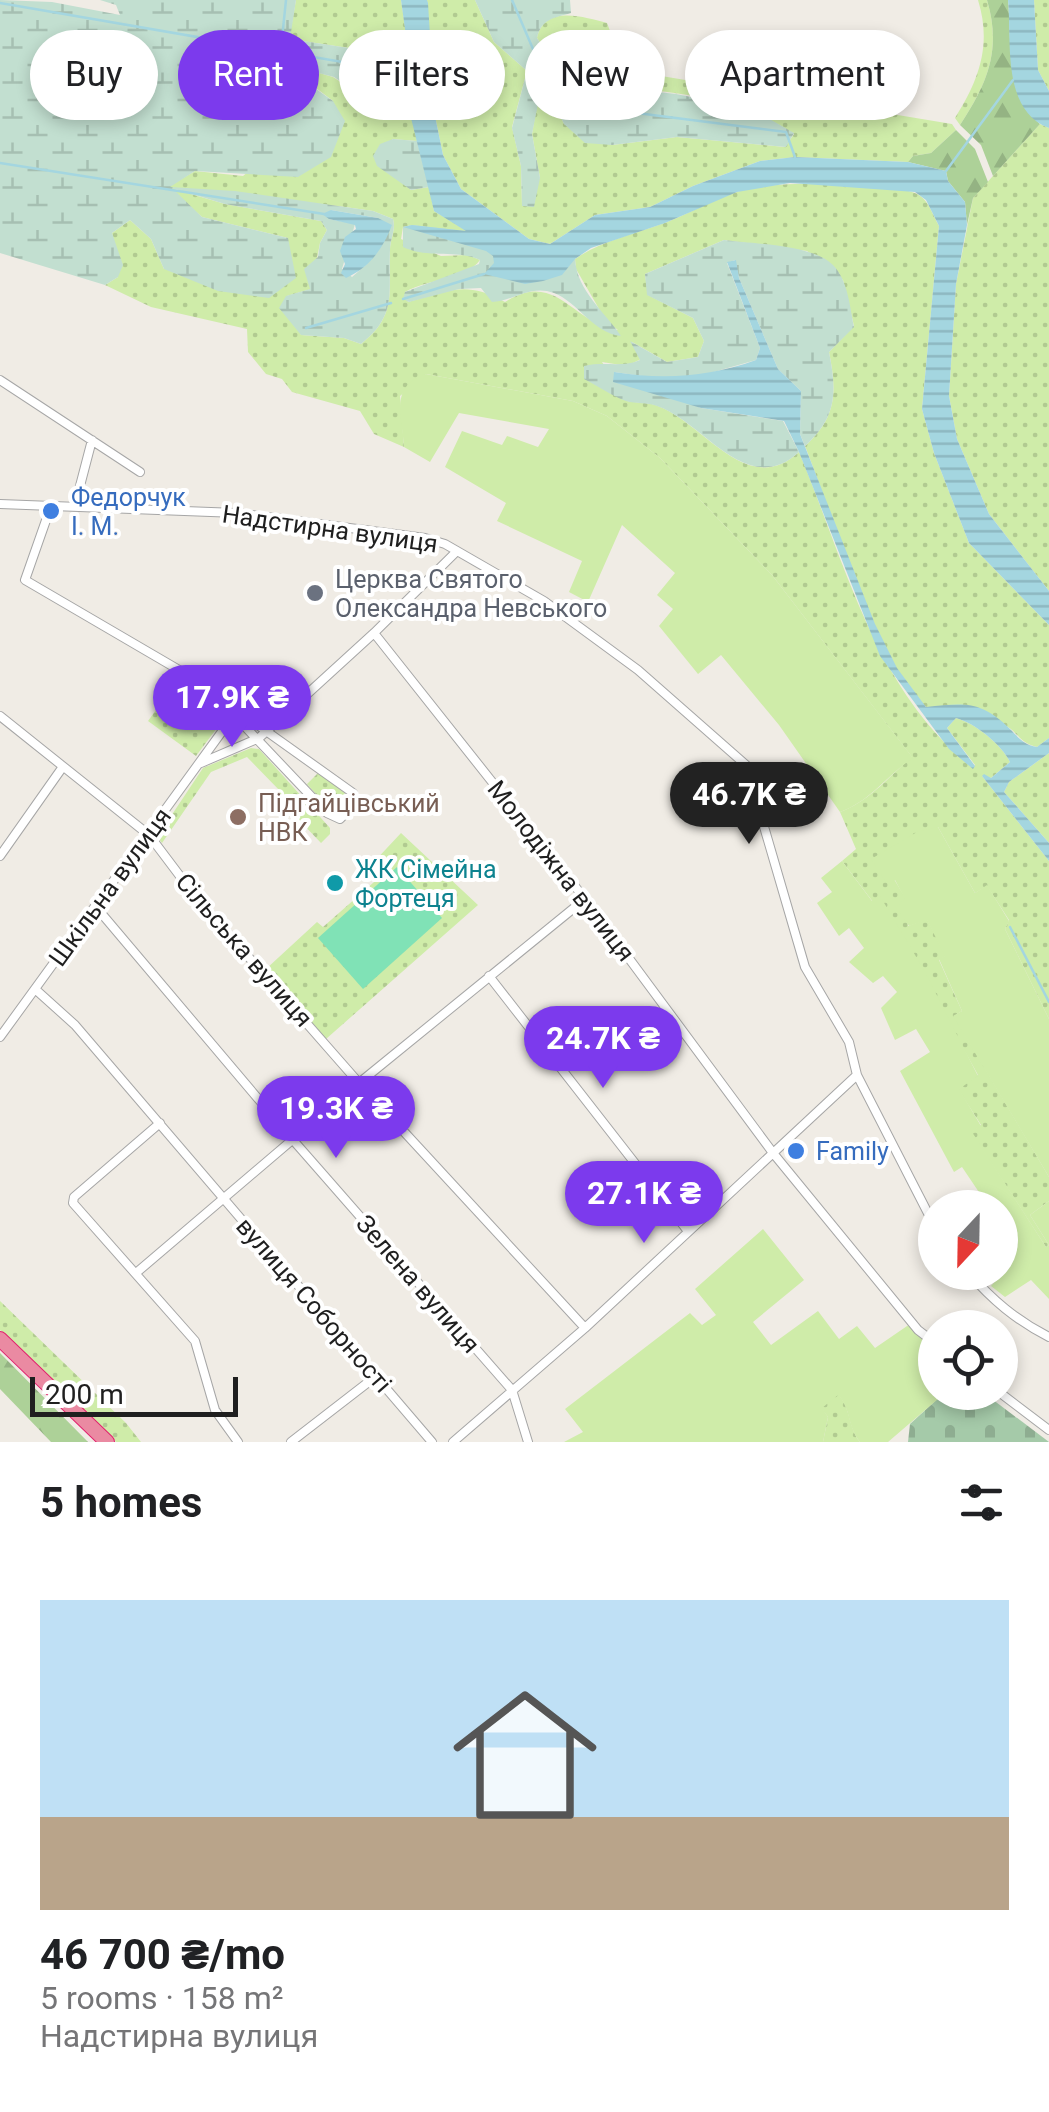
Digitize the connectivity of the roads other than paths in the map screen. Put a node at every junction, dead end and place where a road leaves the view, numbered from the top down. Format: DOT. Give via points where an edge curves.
graph roads {
  1 [pos="0,380"];
  2 [pos="92,440"];
  3 [pos="140,472"];
  4 [pos="0,504"];
  5 [pos="75,505"];
  6 [pos="51,506"];
  7 [pos="457,551"];
  8 [pos="374,633"];
  9 [pos="234,714"];
  10 [pos="0,716"];
  11 [pos="266,730"];
  12 [pos="259,738"];
  13 [pos="199,764"];
  14 [pos="62,768"];
  15 [pos="149,835"];
  16 [pos="0,856"];
  17 [pos="585,899"];
  18 [pos="96,907"];
  19 [pos="490,976"];
  20 [pos="36,989"];
  21 [pos="0,1037"];
  22 [pos="858,1075"];
  23 [pos="359,1083"];
  24 [pos="160,1122"];
  25 [pos="293,1140"];
  26 [pos="773,1152"];
  27 [pos="918,1193"];
  28 [pos="224,1200"];
  29 [pos="687,1230"];
  30 [pos="136,1273"];
  31 [pos="986,1290"];
  32 [pos="584,1328"];
  33 [pos="918,1330"];
  34 [pos="1049,1336"];
  35 [pos="0,1339"];
  36 [pos="375,1376"];
  37 [pos="512,1390"];
  38 [pos="1018,1406"];
  39 [pos="1049,1430"];
  40 [pos="108,1442"];
  41 [pos="238,1442"];
  42 [pos="291,1442"];
  43 [pos="432,1442"];
  44 [pos="453,1442"];
  45 [pos="528,1442"];
  1 -- 2 [label="street"];
  2 -- 3 [label="street"];
  2 -- 5 [label="street"];
  4 -- 6 [label="street, Надстирна вулиця"];
  5 -- 6 [label="street, Надстирна вулиця"];
  5 -- 7 [label="street, Надстирна вулиця" via="237,513 425,538"];
  6 -- 9 [label="street" via="25,580 227,698"];
  7 -- 8 [label="street"];
  7 -- 22 [label="street, Надстирна вулиця" via="622,658 746,765 805,967 849,1042"];
  8 -- 11 [label="street"];
  8 -- 17 [label="street, Молодіжна вулиця"];
  9 -- 11 [label="street"];
  9 -- 12 [label="street"];
  9 -- 13 [label="street, Шкільна вулиця"];
  10 -- 14 [label="street, Сільська вулиця"];
  11 -- 12 [label="street"];
  11 -- 12 [label="street" via="353,793 350,809 340,818 327,813"];
  12 -- 13 [label="street"];
  13 -- 15 [label="street, Шкільна вулиця"];
  14 -- 15 [label="street, Сільська вулиця"];
  14 -- 16 [label="street"];
  15 -- 18 [label="street, Шкільна вулиця"];
  15 -- 23 [label="street, Сільська вулиця"];
  17 -- 19 [label="street"];
  17 -- 26 [label="street, Молодіжна вулиця"];
  18 -- 20 [label="street, Шкільна вулиця"];
  18 -- 25 [label="street, Зелена вулиця"];
  19 -- 23 [label="street"];
  19 -- 29 [label="street"];
  20 -- 21 [label="street, Шкільна вулиця"];
  20 -- 24 [label="street, вулиця Соборності"];
  22 -- 26 [label="street"];
  22 -- 27 [label="street, Надстирна вулиця"];
  23 -- 25 [label="street"];
  23 -- 32 [label="street, Сільська вулиця"];
  24 -- 28 [label="street, вулиця Соборності"];
  24 -- 30 [label="street" via="74,1196 73,1203"];
  25 -- 28 [label="street"];
  25 -- 37 [label="street, Зелена вулиця"];
  26 -- 29 [label="street"];
  26 -- 33 [label="street, Молодіжна вулиця"];
  28 -- 30 [label="street"];
  28 -- 36 [label="street, вулиця Соборності"];
  29 -- 32 [label="street"];
  30 -- 41 [label="street" via="195,1341 216,1410"];
  31 -- 34 [label="street" via="1018,1321"];
  32 -- 37 [label="street"];
  35 -- 40 [label="highway"];
  36 -- 42 [label="street"];
  36 -- 43 [label="street, вулиця Соборності"];
  37 -- 44 [label="street"];
  37 -- 45 [label="street, Зелена вулиця"];
  38 -- 39 [label="street"];
}
